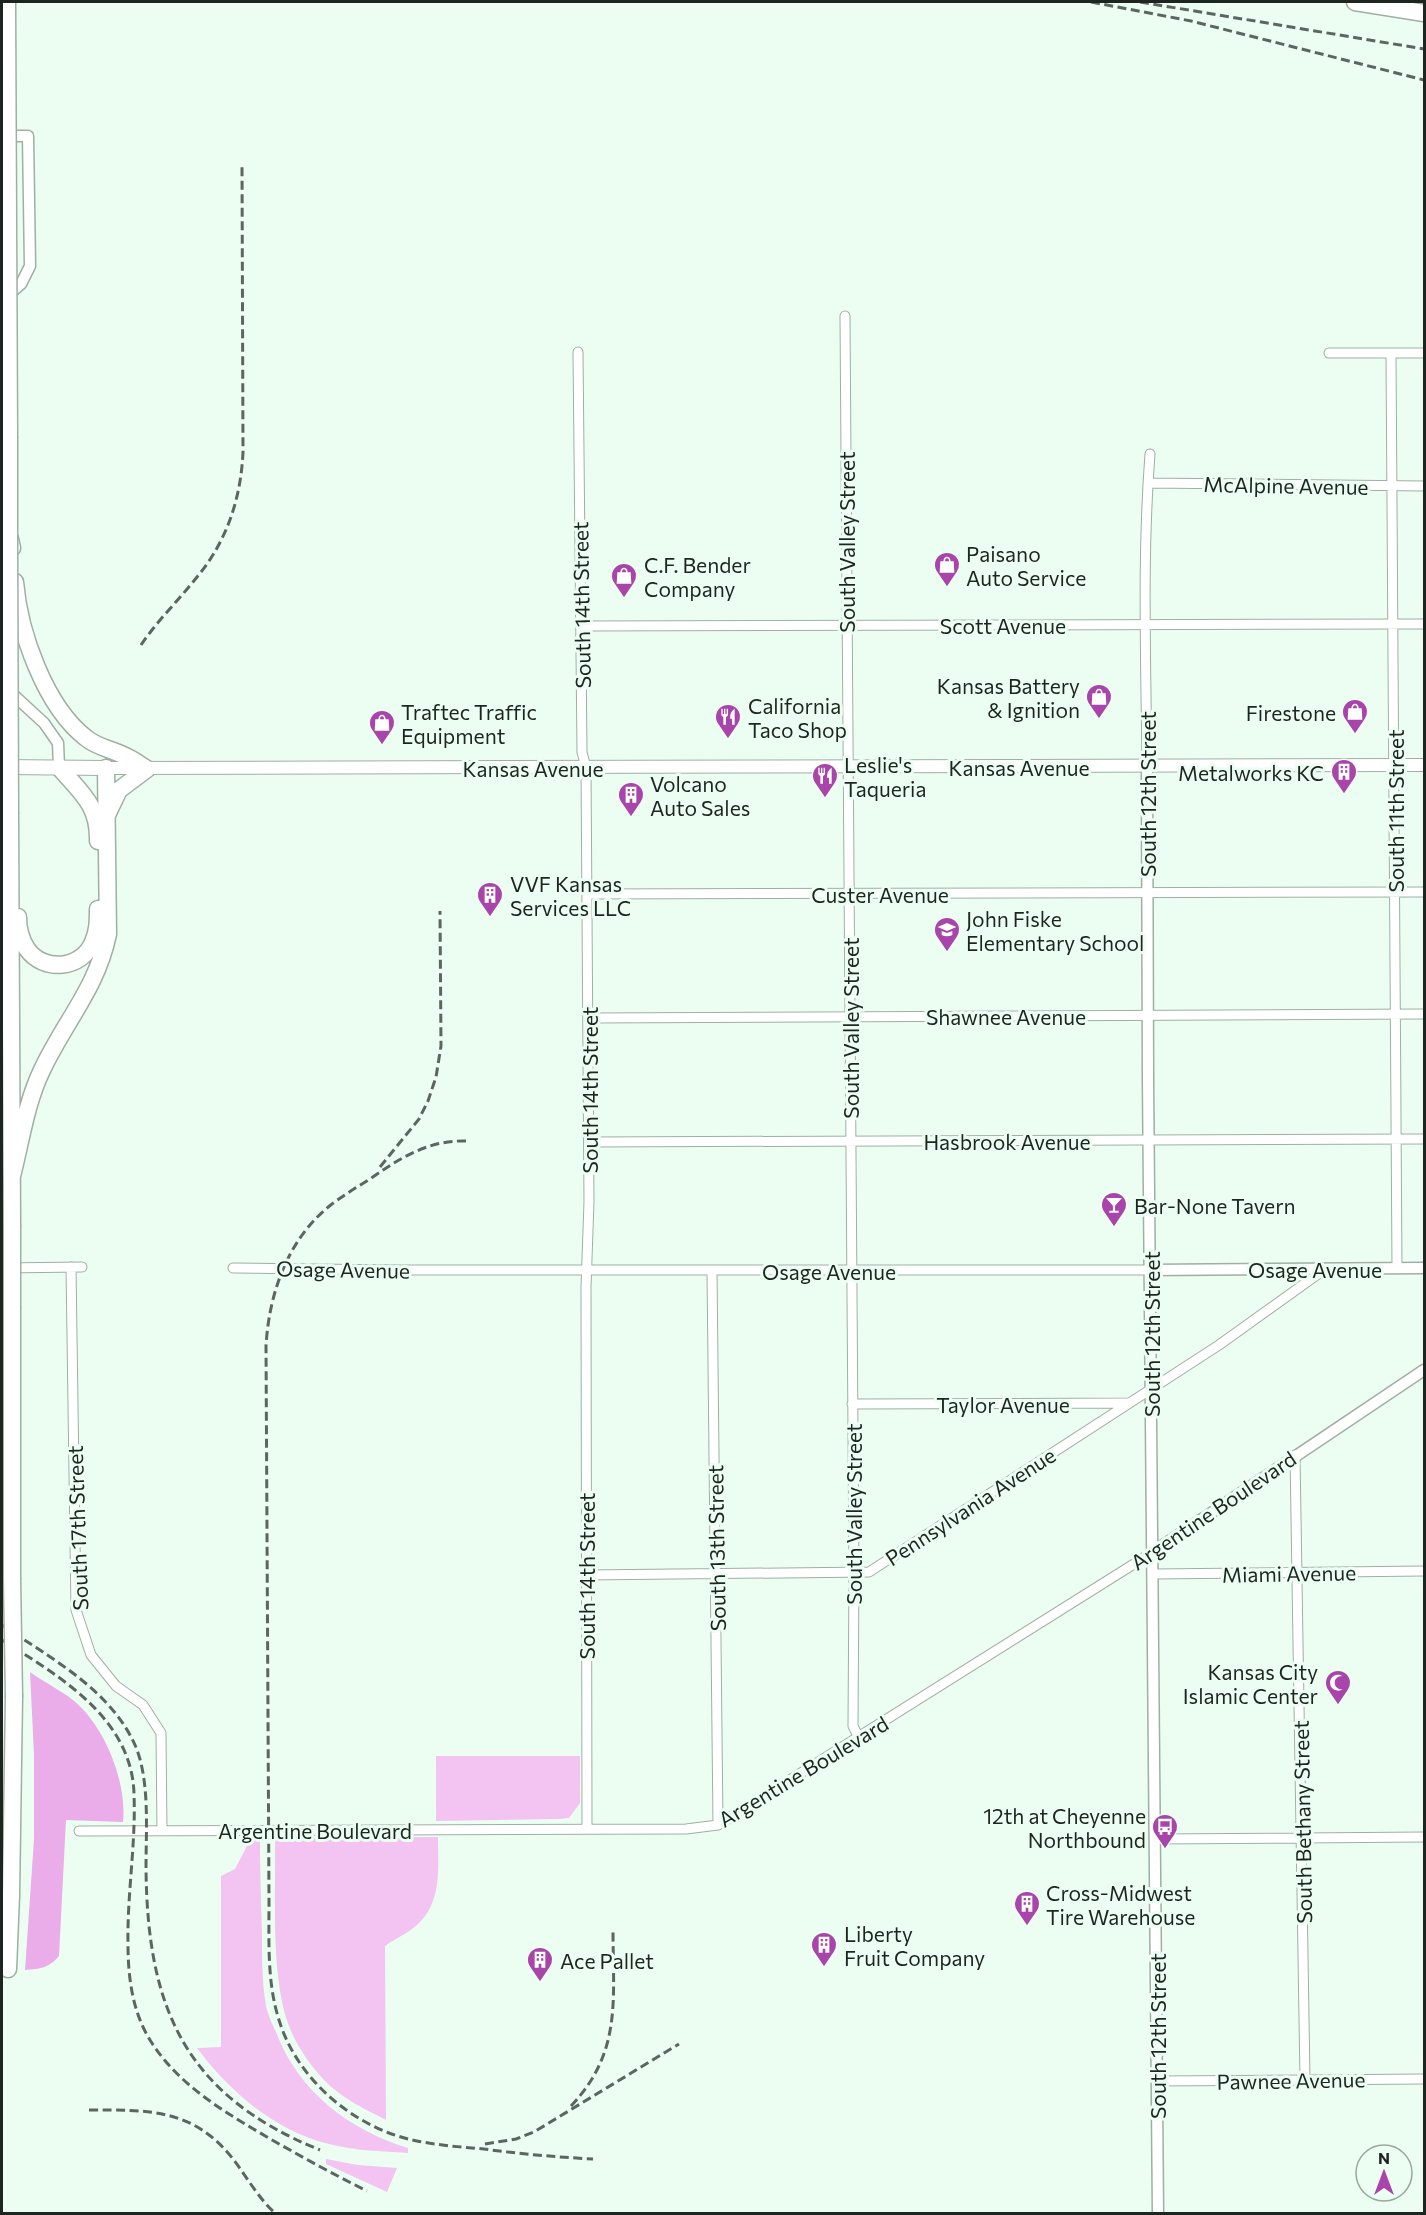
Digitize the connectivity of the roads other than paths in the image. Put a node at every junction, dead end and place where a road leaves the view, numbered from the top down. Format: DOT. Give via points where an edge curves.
graph roads {
  1 [pos="7,2"];
  2 [pos="1355,2"];
  3 [pos="1425,13"];
  4 [pos="2,136"];
  5 [pos="845,316"];
  6 [pos="578,352"];
  7 [pos="1329,353"];
  8 [pos="1391,353"];
  9 [pos="1425,353"];
  10 [pos="1150,454"];
  11 [pos="1148,483"];
  12 [pos="1392,486"];
  13 [pos="1425,486"];
  14 [pos="9,535"];
  15 [pos="1394,624"];
  16 [pos="1425,624"];
  17 [pos="847,625"];
  18 [pos="1146,625"];
  19 [pos="582,626"];
  20 [pos="1394,765"];
  21 [pos="1425,765"];
  22 [pos="2,767"];
  23 [pos="1148,767"];
  24 [pos="59,768"];
  25 [pos="106,768"];
  26 [pos="586,768"];
  27 [pos="848,768"];
  28 [pos="147,769"];
  29 [pos="107,814"];
  30 [pos="10,888"];
  31 [pos="1395,892"];
  32 [pos="1425,892"];
  33 [pos="587,894"];
  34 [pos="849,894"];
  35 [pos="1147,894"];
  36 [pos="1395,1014"];
  37 [pos="1425,1014"];
  38 [pos="1148,1015"];
  39 [pos="850,1017"];
  40 [pos="588,1018"];
  41 [pos="1397,1139"];
  42 [pos="1425,1139"];
  43 [pos="850,1141"];
  44 [pos="589,1142"];
  45 [pos="1149,1142"];
  46 [pos="12,1176"];
  47 [pos="71,1267"];
  48 [pos="82,1267"];
  49 [pos="2,1268"];
  50 [pos="233,1268"];
  51 [pos="1397,1268"];
  52 [pos="1425,1268"];
  53 [pos="586,1269"];
  54 [pos="1325,1269"];
  55 [pos="1150,1270"];
  56 [pos="712,1271"];
  57 [pos="851,1271"];
  58 [pos="1425,1370"];
  59 [pos="1151,1390"];
  60 [pos="1128,1403"];
  61 [pos="852,1404"];
  62 [pos="1295,1455"];
  63 [pos="1153,1552"];
  64 [pos="1425,1571"];
  65 [pos="1298,1572"];
  66 [pos="854,1573"];
  67 [pos="1153,1574"];
  68 [pos="586,1575"];
  69 [pos="716,1575"];
  70 [pos="859,1738"];
  71 [pos="718,1825"];
  72 [pos="587,1828"];
  73 [pos="79,1831"];
  74 [pos="162,1831"];
  75 [pos="1302,1838"];
  76 [pos="1425,1838"];
  77 [pos="1155,1839"];
  78 [pos="8,1969"];
  79 [pos="1425,2079"];
  80 [pos="1305,2080"];
  81 [pos="1157,2081"];
  82 [pos="1158,2214"];
  1 -- 14 [label="highway, bridge"];
  2 -- 3 [label="highway"];
  4 -- 24 [label="street" via="28,136 30,266 21,284 7,295 6,687 58,742"];
  5 -- 17 [label="street, South Valley Street"];
  6 -- 19 [label="street, South 14th Street"];
  7 -- 8 [label="street"];
  8 -- 9 [label="street"];
  8 -- 12 [label="street, South 11th Street"];
  10 -- 11 [label="street, South 12th Street"];
  11 -- 12 [label="street, McAlpine Avenue"];
  11 -- 18 [label="street, South 12th Street"];
  12 -- 13 [label="street, McAlpine Avenue"];
  12 -- 15 [label="street, South 11th Street"];
  14 -- 28 [label="highway, bridge" via="17,601 35,661 57,706 85,737"];
  14 -- 30 [label="highway, bridge"];
  15 -- 16 [label="street, Scott Avenue"];
  15 -- 18 [label="street, Scott Avenue"];
  15 -- 20 [label="street, South 11th Street"];
  17 -- 18 [label="street, Scott Avenue"];
  17 -- 19 [label="street, Scott Avenue"];
  17 -- 27 [label="street, South Valley Street"];
  18 -- 23 [label="street, South 12th Street"];
  19 -- 26 [label="street, South 14th Street" via="582,752"];
  20 -- 21 [label="main road, Kansas Avenue"];
  20 -- 23 [label="main road, Kansas Avenue"];
  20 -- 31 [label="street, South 11th Street"];
  22 -- 24 [label="main road, Kansas Avenue"];
  23 -- 27 [label="main road, Kansas Avenue"];
  23 -- 35 [label="street, South 12th Street"];
  24 -- 25 [label="main road, Kansas Avenue"];
  24 -- 30 [label="highway" via="89,800 98,830 98,927 87,952 66,965 35,958 21,937"];
  25 -- 28 [label="main road, Kansas Avenue"];
  25 -- 29 [label="highway"];
  26 -- 27 [label="main road, Kansas Avenue"];
  26 -- 28 [label="main road, Kansas Avenue"];
  26 -- 33 [label="street, South 14th Street"];
  27 -- 34 [label="street, South Valley Street"];
  28 -- 29 [label="highway" via="118,790"];
  29 -- 46 [label="highway" via="108,934 104,954 92,984 36,1082"];
  30 -- 46 [label="highway"];
  31 -- 32 [label="street, Custer Avenue"];
  31 -- 35 [label="street, Custer Avenue"];
  31 -- 36 [label="street, South 11th Street"];
  33 -- 34 [label="street, Custer Avenue"];
  33 -- 40 [label="street, South 14th Street"];
  34 -- 35 [label="street, Custer Avenue"];
  34 -- 39 [label="street, South Valley Street"];
  35 -- 38 [label="street, South 12th Street"];
  36 -- 37 [label="street, Shawnee Avenue"];
  36 -- 38 [label="street, Shawnee Avenue"];
  36 -- 41 [label="street, South 11th Street"];
  38 -- 39 [label="street, Shawnee Avenue"];
  38 -- 45 [label="street, South 12th Street"];
  39 -- 40 [label="street, Shawnee Avenue"];
  39 -- 43 [label="street, South Valley Street"];
  40 -- 44 [label="street, South 14th Street"];
  41 -- 42 [label="street, Hasbrook Avenue"];
  41 -- 45 [label="street, Hasbrook Avenue"];
  41 -- 51 [label="street, South 11th Street"];
  43 -- 44 [label="street, Hasbrook Avenue"];
  43 -- 45 [label="street, Hasbrook Avenue"];
  43 -- 57 [label="street, South Valley Street"];
  44 -- 53 [label="street, South 14th Street"];
  45 -- 55 [label="street, South 12th Street"];
  46 -- 78 [label="highway, bridge" via="14,1697"];
  47 -- 48 [label="street"];
  47 -- 49 [label="street"];
  47 -- 74 [label="street, South 17th Street" via="76,1610 92,1655 116,1686 143,1705 161,1733"];
  50 -- 53 [label="street, Osage Avenue"];
  51 -- 52 [label="street, Osage Avenue"];
  51 -- 54 [label="street, Osage Avenue"];
  53 -- 56 [label="street, Osage Avenue"];
  53 -- 68 [label="street, South 14th Street"];
  54 -- 55 [label="street, Osage Avenue"];
  54 -- 59 [label="street"];
  55 -- 57 [label="street, Osage Avenue"];
  55 -- 59 [label="street, South 12th Street"];
  56 -- 57 [label="street, Osage Avenue"];
  56 -- 69 [label="street, South 13th Street"];
  57 -- 61 [label="street, South Valley Street"];
  58 -- 62 [label="street, Argentine Boulevard"];
  59 -- 60 [label="street, Taylor Avenue"];
  59 -- 63 [label="street, South 12th Street"];
  60 -- 61 [label="street, Taylor Avenue"];
  60 -- 66 [label="street, Pennsylvania Avenue" via="869,1572"];
  61 -- 66 [label="street, South Valley Street"];
  62 -- 63 [label="street, Argentine Boulevard"];
  62 -- 65 [label="street, South Bethany Street"];
  63 -- 67 [label="street, South 12th Street"];
  63 -- 70 [label="street, Argentine Boulevard"];
  64 -- 65 [label="street, Miami Avenue"];
  65 -- 67 [label="street, Miami Avenue"];
  65 -- 75 [label="street, South Bethany Street"];
  66 -- 69 [label="street, Pennsylvania Avenue"];
  66 -- 70 [label="street, South Valley Street" via="853,1726"];
  67 -- 77 [label="street, South 12th Street"];
  68 -- 69 [label="street, Pennsylvania Avenue"];
  68 -- 72 [label="street, South 14th Street"];
  69 -- 71 [label="street, South 13th Street"];
  70 -- 71 [label="street, Argentine Boulevard"];
  71 -- 72 [label="street, Argentine Boulevard" via="686,1829"];
  72 -- 74 [label="street, Argentine Boulevard"];
  73 -- 74 [label="street, Argentine Boulevard"];
  75 -- 76 [label="street"];
  75 -- 77 [label="street"];
  75 -- 80 [label="street, South Bethany Street"];
  77 -- 81 [label="street, South 12th Street"];
  79 -- 80 [label="street, Pawnee Avenue"];
  80 -- 81 [label="street, Pawnee Avenue"];
  81 -- 82 [label="street, South 12th Street"];
}
